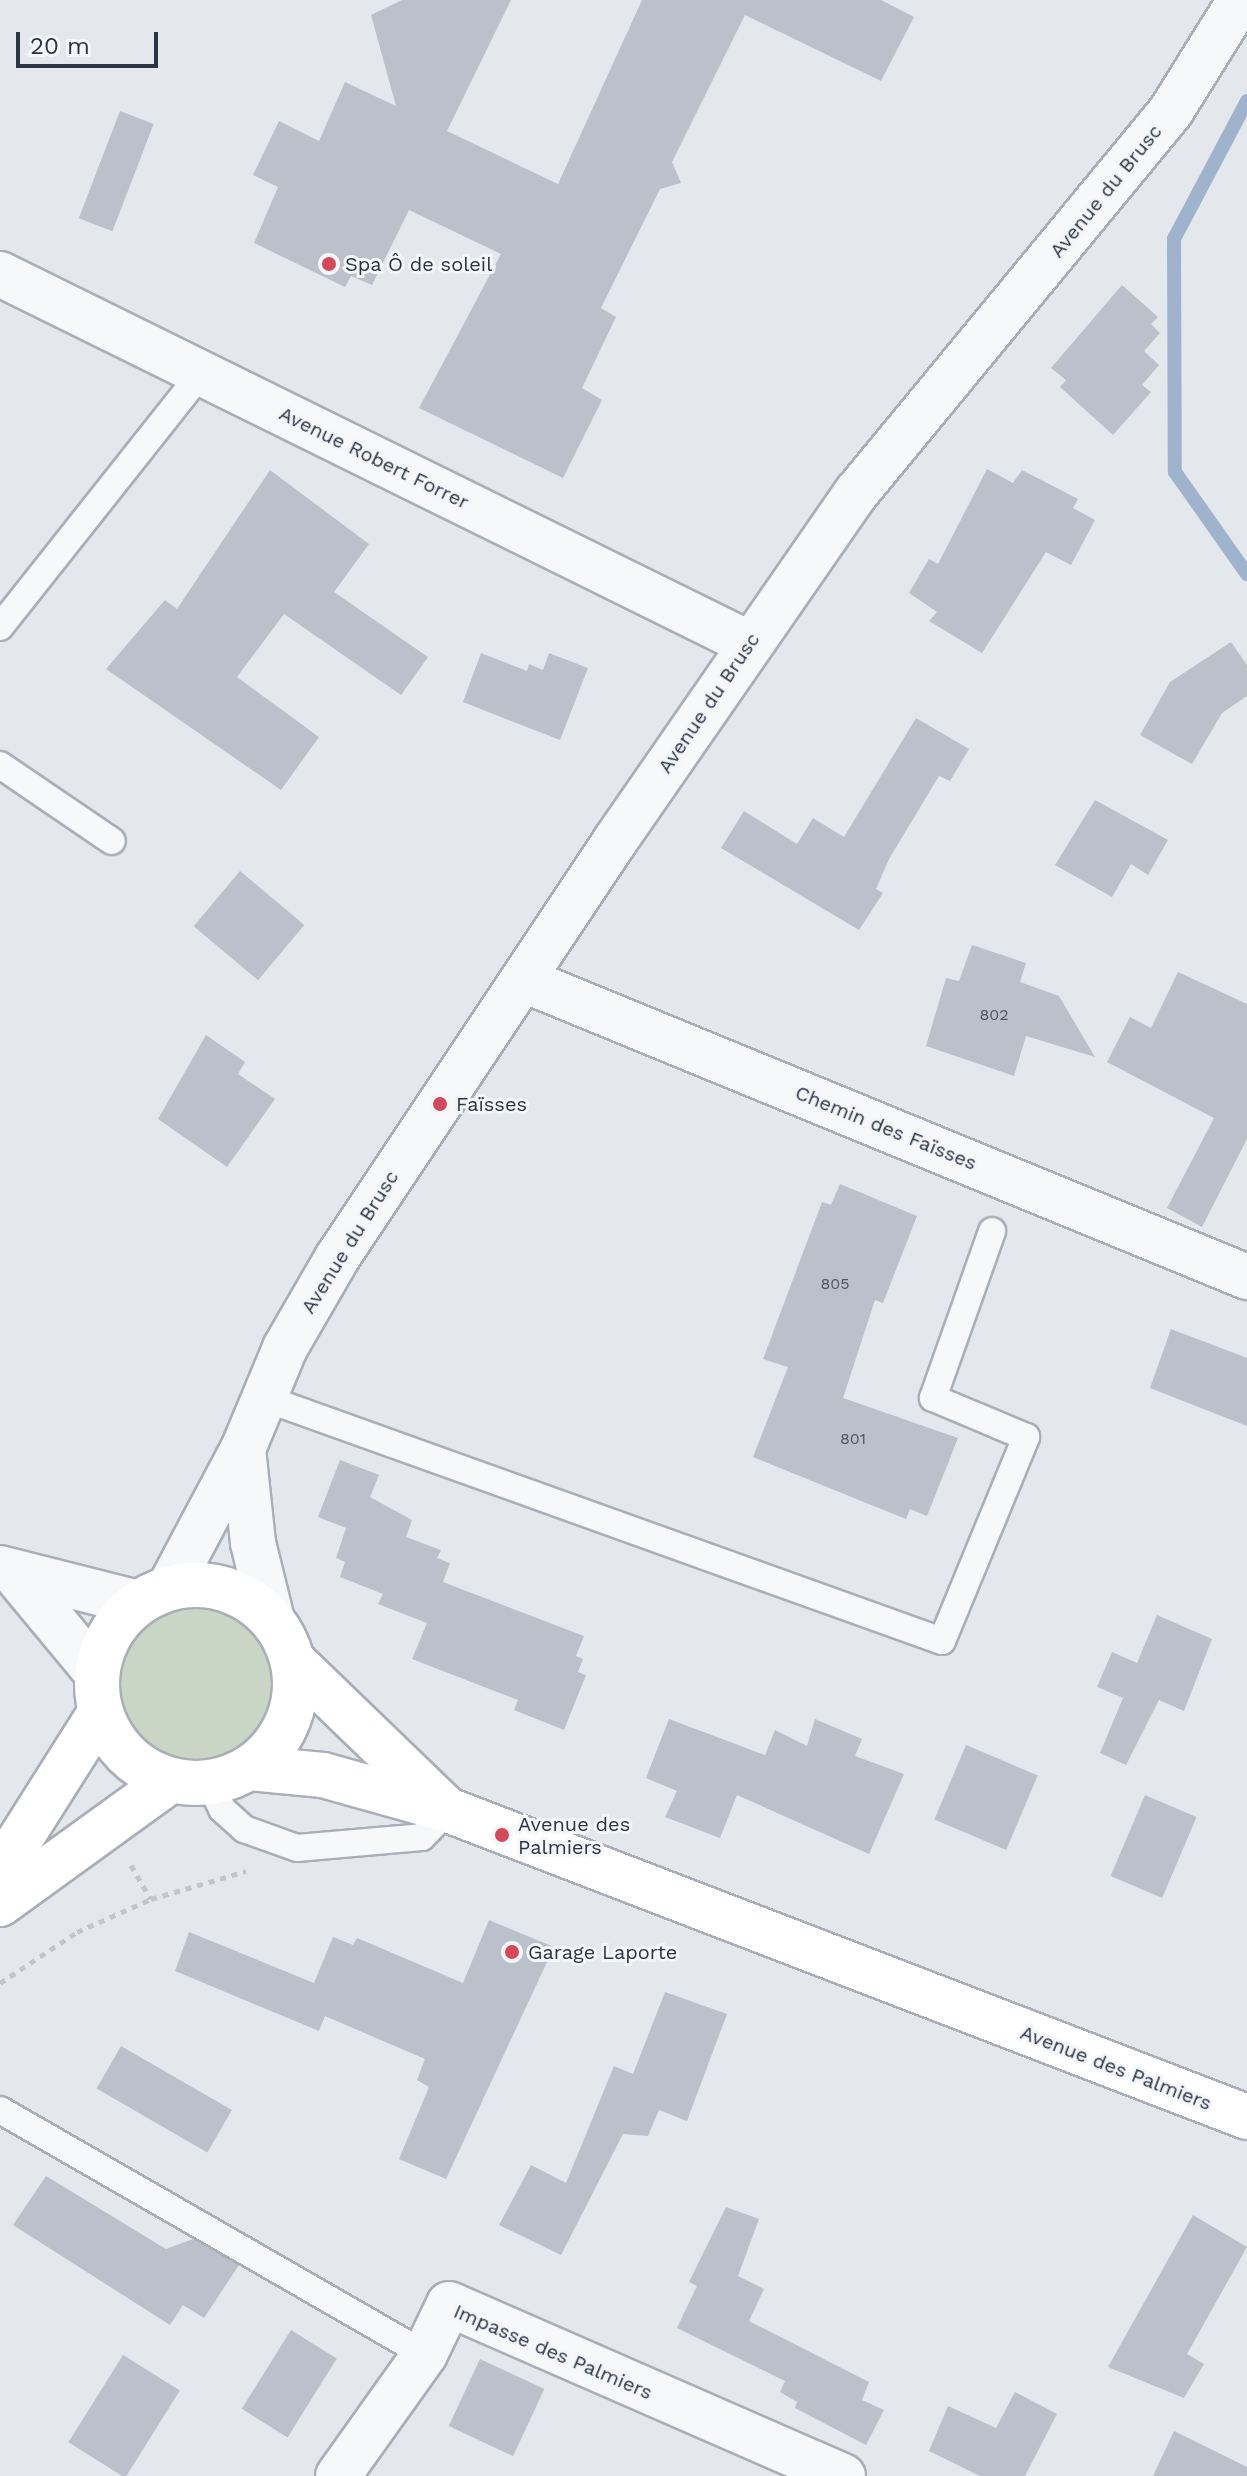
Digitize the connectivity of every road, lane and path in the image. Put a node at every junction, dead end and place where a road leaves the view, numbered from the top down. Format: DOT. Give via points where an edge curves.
graph roads {
  1 [pos="1240,0"];
  2 [pos="0,274"];
  3 [pos="202,372"];
  4 [pos="0,627"];
  5 [pos="748,643"];
  6 [pos="0,765"];
  7 [pos="112,841"];
  8 [pos="524,980"];
  9 [pos="992,1231"];
  10 [pos="1247,1277"];
  11 [pos="264,1398"];
  12 [pos="243,1449"];
  13 [pos="9,1573"];
  14 [pos="154,1596"];
  15 [pos="272,1620"];
  16 [pos="293,1661"];
  17 [pos="99,1693"];
  18 [pos="250,1768"];
  19 [pos="190,1781"];
  20 [pos="448,1810"];
  21 [pos="297,1848"];
  22 [pos="0,1871"];
  23 [pos="0,1904"];
  24 [pos="0,1983"];
  25 [pos="0,2110"];
  26 [pos="1247,2117"];
  27 [pos="425,2354"];
  28 [pos="338,2476"];
  29 [pos="843,2476"];
  1 -- 5 [label="street, Avenue du Brusc" via="1171,111 857,492"];
  2 -- 3 [label="street, Avenue Robert Forrer"];
  3 -- 4 [label="lane"];
  3 -- 5 [label="street, Avenue Robert Forrer"];
  5 -- 8 [label="street, Avenue du Brusc"];
  6 -- 7 [label="lane"];
  8 -- 10 [label="street, Chemin des Faïsses"];
  8 -- 11 [label="street, Avenue du Brusc" via="337,1258"];
  9 -- 11 [label="lane" via="933,1398 1026,1437 942,1641"];
  11 -- 12 [label="street, Avenue du Brusc"];
  12 -- 14 [label="street, Avenue du Brusc"];
  12 -- 15 [label="street, Avenue du Brusc" via="253,1543"];
  13 -- 14 [label="street"];
  13 -- 17 [label="street"];
  14 -- 15 [label="main road" via="226,1589"];
  14 -- 17 [label="main road" via="118,1622"];
  15 -- 16 [label="main road"];
  16 -- 18 [label="main road" via="289,1721"];
  16 -- 20 [label="main road, Avenue des Palmiers"];
  17 -- 19 [label="main road" via="116,1743"];
  17 -- 22 [label="main road"];
  18 -- 19 [label="main road"];
  18 -- 20 [label="main road, Avenue des Palmiers" via="323,1775"];
  19 -- 21 [label="lane" via="244,1829"];
  19 -- 23 [label="main road"];
  20 -- 21 [label="lane" via="422,1837"];
  20 -- 26 [label="main road, Avenue des Palmiers"];
  21 -- 24 [label="path" via="281,1862 151,1899 77,1932"];
  25 -- 27 [label="lane"];
  27 -- 28 [label="street, Impasse des Palmiers"];
  27 -- 29 [label="street, Impasse des Palmiers" via="449,2304"];
}
